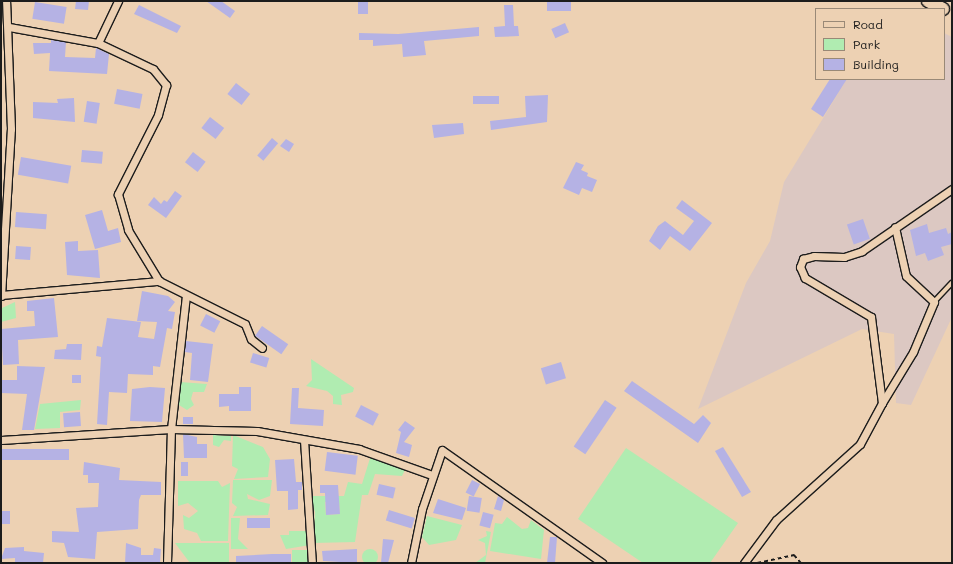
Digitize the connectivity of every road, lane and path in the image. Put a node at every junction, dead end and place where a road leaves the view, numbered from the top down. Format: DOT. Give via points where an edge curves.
graph roads {
  1 [pos="118,1"];
  2 [pos="928,1"];
  3 [pos="4,4"];
  4 [pos="942,8"];
  5 [pos="9,27"];
  6 [pos="98,43"];
  7 [pos="952,189"];
  8 [pos="895,227"];
  9 [pos="159,281"];
  10 [pos="952,283"];
  11 [pos="1,295"];
  12 [pos="186,296"];
  13 [pos="934,302"];
  14 [pos="262,348"];
  15 [pos="882,403"];
  16 [pos="171,429"];
  17 [pos="1,440"];
  18 [pos="304,440"];
  19 [pos="432,475"];
  20 [pos="167,563"];
  21 [pos="312,563"];
  22 [pos="411,563"];
  23 [pos="602,563"];
  24 [pos="744,563"];
  25 [pos="757,563"];
  26 [pos="802,563"];
  1 -- 6 [label="street"];
  2 -- 4 [label="highway"];
  3 -- 5 [label="street"];
  5 -- 6 [label="street"];
  5 -- 11 [label="street" via="11,129"];
  6 -- 9 [label="street" via="153,69 166,85 158,115 118,194 128,230"];
  7 -- 8 [label="street"];
  8 -- 13 [label="street" via="906,276"];
  8 -- 15 [label="street" via="862,251 844,257 814,256 803,259 800,267 805,278 871,317"];
  9 -- 11 [label="street"];
  9 -- 12 [label="street"];
  10 -- 13 [label="lane"];
  12 -- 14 [label="street" via="245,324 252,339"];
  12 -- 16 [label="street"];
  13 -- 15 [label="street" via="913,352"];
  15 -- 24 [label="street" via="860,444 776,520"];
  16 -- 17 [label="street"];
  16 -- 18 [label="street" via="257,431"];
  16 -- 20 [label="street"];
  18 -- 19 [label="street" via="359,449"];
  18 -- 21 [label="street"];
  19 -- 22 [label="street"];
  19 -- 23 [label="street" via="442,450"];
  25 -- 26 [label="path" via="794,555"];
}
